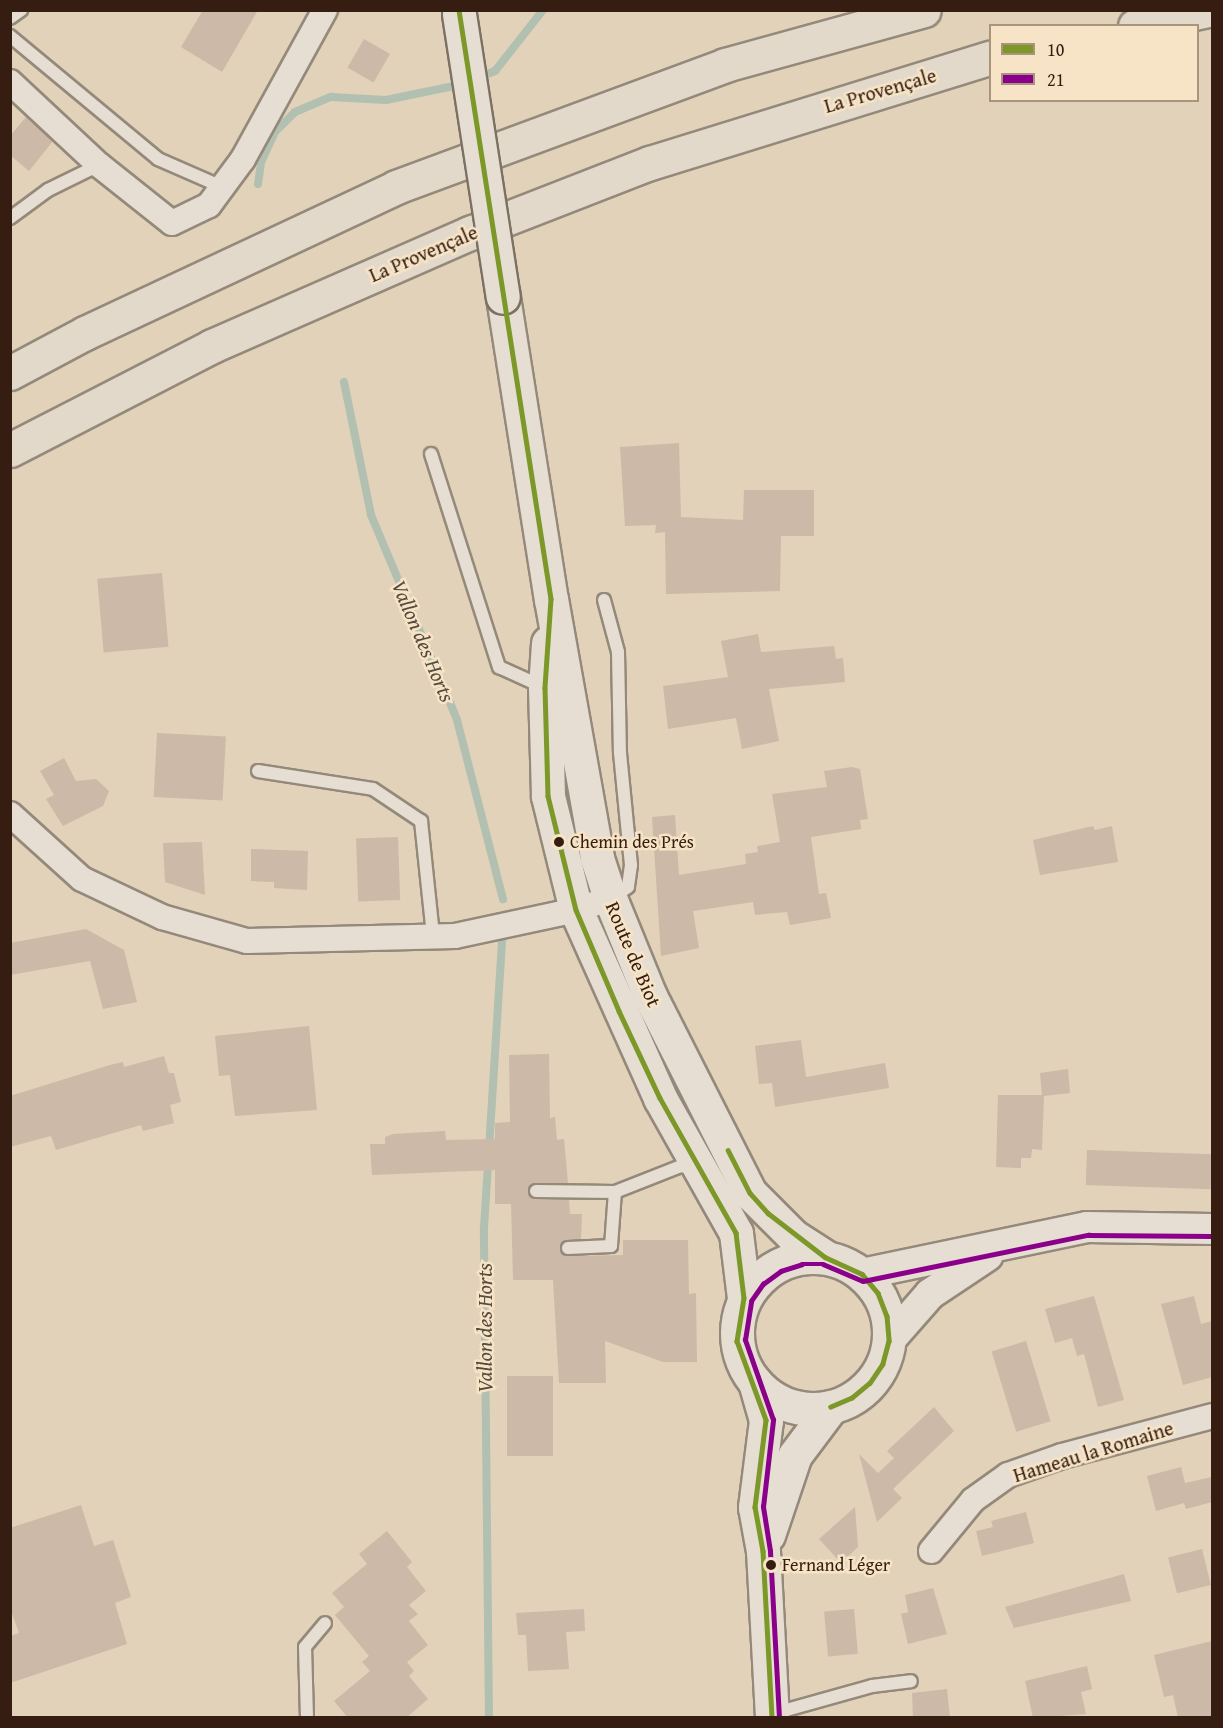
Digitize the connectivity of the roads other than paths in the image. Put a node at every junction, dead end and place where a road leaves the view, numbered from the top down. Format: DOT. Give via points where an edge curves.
graph roads {
  1 [pos="21,10"];
  2 [pos="325,10"];
  3 [pos="924,10"];
  4 [pos="1208,10"];
  5 [pos="459,12"];
  6 [pos="10,18"];
  7 [pos="1144,24"];
  8 [pos="10,36"];
  9 [pos="989,58"];
  10 [pos="10,82"];
  11 [pos="99,165"];
  12 [pos="222,187"];
  13 [pos="10,218"];
  14 [pos="10,373"];
  15 [pos="10,450"];
  16 [pos="431,454"];
  17 [pos="551,599"];
  18 [pos="604,600"];
  19 [pos="545,688"];
  20 [pos="258,771"];
  21 [pos="10,814"];
  22 [pos="590,816"];
  23 [pos="610,898"];
  24 [pos="576,910"];
  25 [pos="433,936"];
  26 [pos="725,1181"];
  27 [pos="536,1191"];
  28 [pos="615,1192"];
  29 [pos="1212,1228"];
  30 [pos="1001,1246"];
  31 [pos="568,1248"];
  32 [pos="825,1257"];
  33 [pos="862,1274"];
  34 [pos="744,1298"];
  35 [pos="889,1341"];
  36 [pos="754,1382"];
  37 [pos="831,1407"];
  38 [pos="1212,1416"];
  39 [pos="763,1551"];
  40 [pos="931,1551"];
  41 [pos="325,1623"];
  42 [pos="911,1681"];
  43 [pos="788,1714"];
  44 [pos="307,1718"];
  1 -- 6 [label="lane"];
  2 -- 12 [label="street" via="243,159"];
  3 -- 14 [label="highway" via="725,65 396,188 96,328"];
  4 -- 7 [label="highway"];
  5 -- 17 [label="main road, Route de Biot, bridge"];
  8 -- 12 [label="lane" via="158,159"];
  9 -- 15 [label="highway, La Provençale" via="830,104 650,163 470,233 212,345"];
  10 -- 11 [label="street"];
  11 -- 12 [label="street" via="172,223 210,206"];
  11 -- 13 [label="lane" via="48,190"];
  16 -- 19 [label="lane" via="499,667"];
  17 -- 19 [label="main road, Route de Biot"];
  17 -- 22 [label="main road, Route de Biot"];
  18 -- 23 [label="lane" via="618,652 620,753 631,866 628,887"];
  19 -- 22 [label="lane" via="576,790"];
  19 -- 24 [label="main road, Route de Biot" via="548,796"];
  20 -- 25 [label="lane" via="372,789 421,821"];
  21 -- 25 [label="street" via="82,879 162,917 247,941"];
  22 -- 23 [label="main road, Route de Biot" via="597,858"];
  23 -- 24 [label="street"];
  23 -- 26 [label="main road, Route de Biot"];
  24 -- 25 [label="street" via="455,936"];
  24 -- 26 [label="main road, Route de Biot" via="660,1098"];
  26 -- 28 [label="lane" via="681,1167"];
  26 -- 32 [label="main road, Route de Biot"];
  26 -- 34 [label="main road, Route de Biot"];
  27 -- 28 [label="lane"];
  28 -- 31 [label="lane" via="611,1246"];
  29 -- 30 [label="street" via="1087,1227"];
  30 -- 33 [label="street"];
  30 -- 35 [label="street" via="930,1294"];
  32 -- 33 [label="main road"];
  32 -- 34 [label="main road" via="801,1257 778,1264 758,1279"];
  33 -- 35 [label="main road" via="878,1293 887,1316"];
  34 -- 36 [label="main road" via="737,1341"];
  35 -- 37 [label="main road" via="883,1364 870,1383 852,1398"];
  36 -- 37 [label="main road" via="789,1405"];
  36 -- 39 [label="main road" via="766,1420 754,1507"];
  37 -- 39 [label="main road" via="795,1455"];
  38 -- 40 [label="street, Hameau la Romaine" via="1062,1456 1008,1475 973,1500"];
  39 -- 43 [label="main road"];
  41 -- 44 [label="lane" via="305,1647"];
  42 -- 43 [label="lane" via="872,1686"];
}
